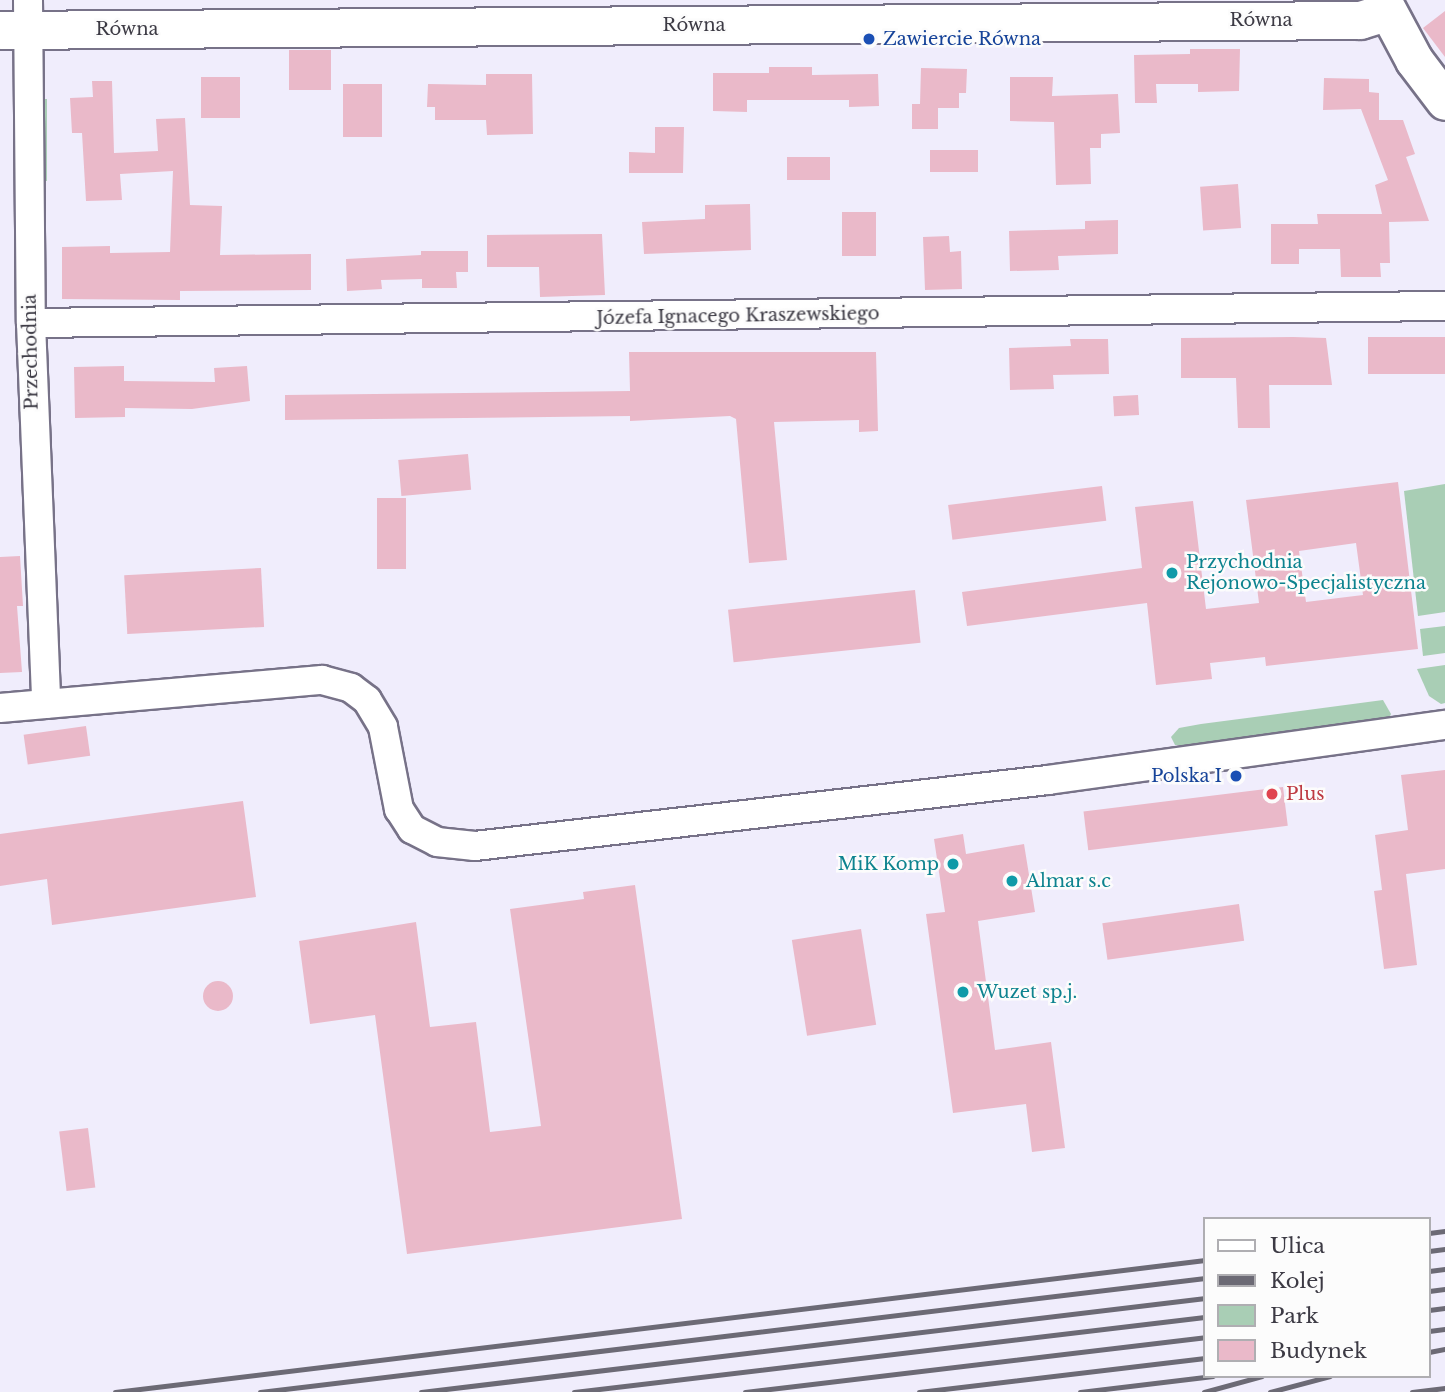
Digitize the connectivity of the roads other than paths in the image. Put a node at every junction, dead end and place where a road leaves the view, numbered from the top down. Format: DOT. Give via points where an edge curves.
graph roads {
  1 [pos="1384,6"];
  2 [pos="19,20"];
  3 [pos="1445,101"];
  4 [pos="1445,306"];
  5 [pos="30,323"];
  6 [pos="46,704"];
  7 [pos="0,708"];
  8 [pos="1445,725"];
  1 -- 2 [label="street, Równa" via="1360,19"];
  1 -- 3 [label="street" via="1413,60"];
  2 -- 5 [label="street, Przechodnia"];
  4 -- 5 [label="street, Józefa Ignacego Kraszewskiego"];
  5 -- 6 [label="street, Przechodnia"];
  6 -- 7 [label="street"];
  6 -- 8 [label="street" via="322,680 351,688 367,701 383,727 399,809 412,829 437,842 475,846 1048,780"];
}
